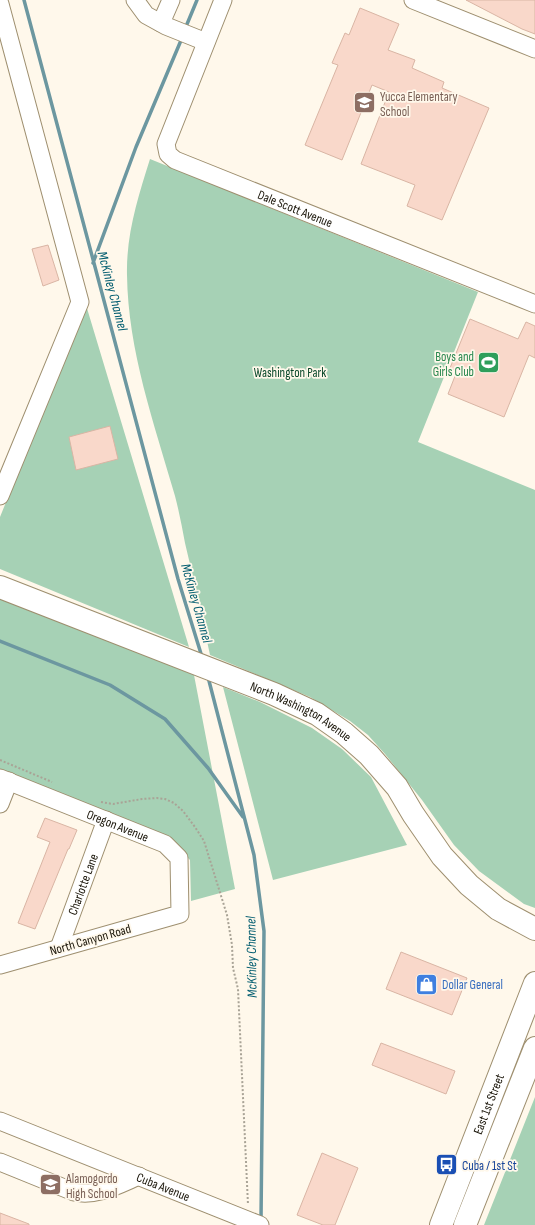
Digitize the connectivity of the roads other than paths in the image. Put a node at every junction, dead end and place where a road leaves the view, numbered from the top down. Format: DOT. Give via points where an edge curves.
graph roads {
  1 [pos="135,0"];
  2 [pos="171,0"];
  3 [pos="223,0"];
  4 [pos="413,0"];
  5 [pos="0,4"];
  6 [pos="164,24"];
  7 [pos="198,39"];
  8 [pos="535,49"];
  9 [pos="535,304"];
  10 [pos="0,496"];
  11 [pos="0,587"];
  12 [pos="5,780"];
  13 [pos="0,804"];
  14 [pos="106,820"];
  15 [pos="180,914"];
  16 [pos="535,928"];
  17 [pos="59,948"];
  18 [pos="0,965"];
  19 [pos="535,983"];
  20 [pos="535,1048"];
  21 [pos="0,1121"];
  22 [pos="0,1162"];
  23 [pos="139,1176"];
  24 [pos="260,1225"];
  25 [pos="441,1225"];
  26 [pos="465,1225"];
  1 -- 6 [label="street" via="146,15"];
  2 -- 6 [label="street"];
  3 -- 7 [label="street, Dale Scott Avenue"];
  4 -- 8 [label="street"];
  5 -- 10 [label="street" via="80,302"];
  6 -- 7 [label="street"];
  7 -- 9 [label="street, Dale Scott Avenue" via="166,144 168,154 175,160"];
  11 -- 16 [label="main road, North Washington Avenue" via="274,694 317,714 369,755 397,788 442,856 469,885 498,909"];
  12 -- 13 [label="street"];
  12 -- 14 [label="street, Oregon Avenue"];
  14 -- 15 [label="street, Oregon Avenue" via="165,844 179,858"];
  14 -- 17 [label="street, Charlotte Lane"];
  15 -- 17 [label="street, North Canyon Road"];
  17 -- 18 [label="street, North Canyon Road"];
  19 -- 25 [label="main road, East 1st Street"];
  20 -- 26 [label="main road, East 1st Street"];
  21 -- 23 [label="street, Cuba Avenue"];
  22 -- 23 [label="street" via="83,1194 94,1193"];
  23 -- 24 [label="street, Cuba Avenue" via="243,1211"];
}
